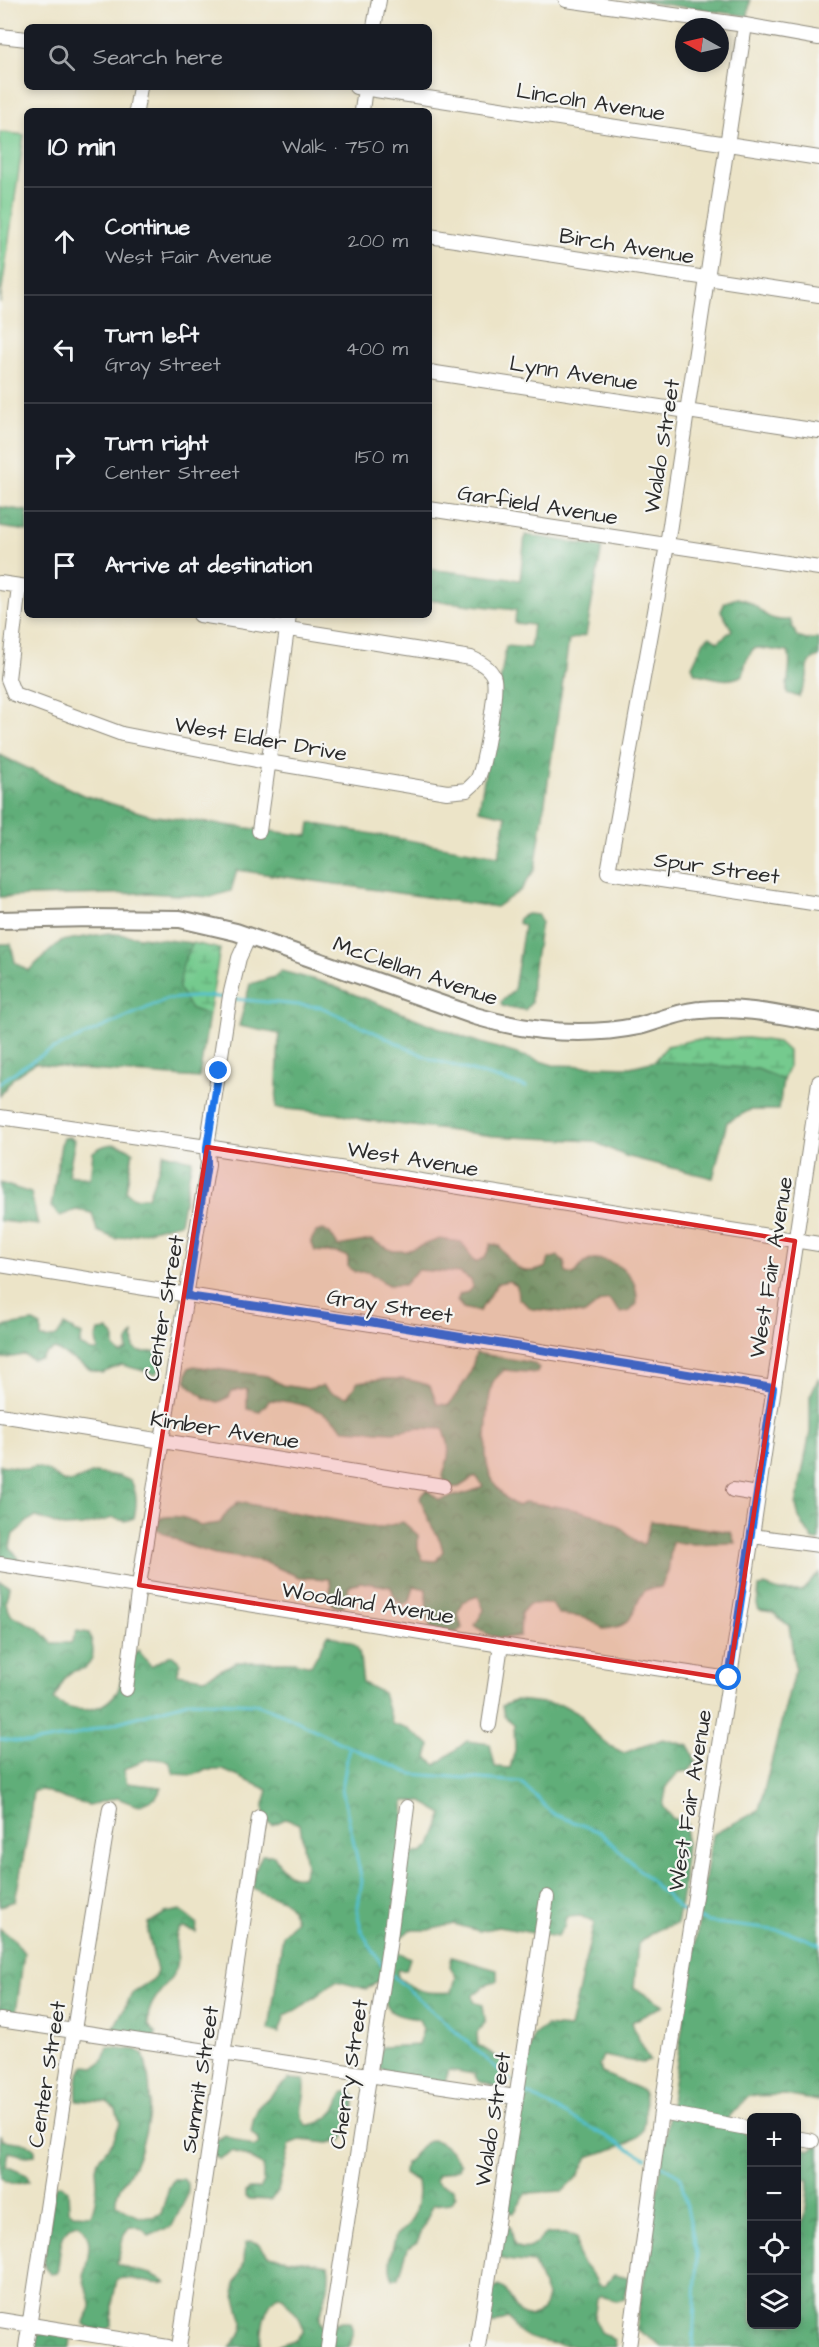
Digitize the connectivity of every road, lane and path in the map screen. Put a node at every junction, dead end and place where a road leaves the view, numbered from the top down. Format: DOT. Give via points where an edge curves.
graph roads {
  1 [pos="379,0"];
  2 [pos="566,0"];
  3 [pos="375,24"];
  4 [pos="745,25"];
  5 [pos="0,36"];
  6 [pos="819,38"];
  7 [pos="24,39"];
  8 [pos="140,90"];
  9 [pos="362,90"];
  10 [pos="382,90"];
  11 [pos="136,108"];
  12 [pos="362,108"];
  13 [pos="728,143"];
  14 [pos="819,158"];
  15 [pos="432,236"];
  16 [pos="707,279"];
  17 [pos="819,295"];
  18 [pos="432,372"];
  19 [pos="688,411"];
  20 [pos="819,431"];
  21 [pos="432,509"];
  22 [pos="667,545"];
  23 [pos="819,568"];
  24 [pos="0,583"];
  25 [pos="23,587"];
  26 [pos="237,618"];
  27 [pos="287,622"];
  28 [pos="268,761"];
  29 [pos="259,831"];
  30 [pos="608,872"];
  31 [pos="819,904"];
  32 [pos="0,920"];
  33 [pos="249,936"];
  34 [pos="819,1022"];
  35 [pos="819,1082"];
  36 [pos="0,1118"];
  37 [pos="207,1147"];
  38 [pos="795,1240"];
  39 [pos="819,1244"];
  40 [pos="0,1265"];
  41 [pos="187,1296"];
  42 [pos="773,1388"];
  43 [pos="0,1415"];
  44 [pos="162,1440"];
  45 [pos="443,1486"];
  46 [pos="733,1490"];
  47 [pos="758,1494"];
  48 [pos="752,1536"];
  49 [pos="819,1545"];
  50 [pos="0,1564"];
  51 [pos="139,1585"];
  52 [pos="501,1645"];
  53 [pos="729,1678"];
  54 [pos="126,1689"];
  55 [pos="489,1725"];
  56 [pos="407,1807"];
  57 [pos="110,1808"];
  58 [pos="259,1817"];
  59 [pos="547,1897"];
  60 [pos="0,2020"];
  61 [pos="74,2030"];
  62 [pos="224,2054"];
  63 [pos="369,2076"];
  64 [pos="516,2097"];
  65 [pos="661,2112"];
  66 [pos="747,2128"];
  67 [pos="801,2139"];
  68 [pos="812,2141"];
  69 [pos="0,2320"];
  70 [pos="30,2325"];
  71 [pos="26,2347"];
  72 [pos="168,2347"];
  73 [pos="179,2347"];
  74 [pos="328,2347"];
  75 [pos="478,2347"];
  76 [pos="628,2347"];
  1 -- 3 [label="street"];
  2 -- 4 [label="street"];
  4 -- 6 [label="street"];
  4 -- 13 [label="street, Waldo Street"];
  5 -- 7 [label="street"];
  8 -- 11 [label="street"];
  9 -- 12 [label="street"];
  10 -- 13 [label="street, Lincoln Avenue"];
  13 -- 14 [label="street, Lincoln Avenue"];
  13 -- 16 [label="street, Waldo Street"];
  15 -- 16 [label="street, Birch Avenue"];
  16 -- 17 [label="street, Birch Avenue"];
  16 -- 19 [label="street, Waldo Street"];
  18 -- 19 [label="street, Lynn Avenue"];
  19 -- 20 [label="street, Lynn Avenue"];
  19 -- 22 [label="street, Waldo Street"];
  21 -- 22 [label="street, Garfield Avenue"];
  22 -- 23 [label="street, Garfield Avenue"];
  22 -- 30 [label="street, Waldo Street"];
  24 -- 25 [label="street"];
  25 -- 28 [label="street, West Elder Drive" via="8,679 14,693 122,734"];
  26 -- 27 [label="street"];
  27 -- 28 [label="street"];
  27 -- 28 [label="street, West Elder Drive" via="471,658 483,664 494,678 494,695 477,779 467,790 447,792"];
  28 -- 29 [label="street"];
  30 -- 31 [label="street, Spur Street"];
  32 -- 33 [label="main road, McClellan Avenue" via="180,919"];
  33 -- 34 [label="main road, McClellan Avenue" via="503,1024 587,1031 638,1026 698,1010 723,1009"];
  33 -- 37 [label="street, Center Street" via="230,996"];
  35 -- 38 [label="street, West Fair Avenue"];
  36 -- 37 [label="street, West Avenue"];
  37 -- 38 [label="street, West Avenue"];
  37 -- 41 [label="street, Center Street"];
  38 -- 39 [label="street, West Avenue"];
  38 -- 42 [label="street, West Fair Avenue"];
  40 -- 41 [label="street, Gray Street"];
  41 -- 42 [label="street, Gray Street"];
  41 -- 44 [label="street, Center Street"];
  42 -- 47 [label="street, West Fair Avenue"];
  43 -- 44 [label="street, Kimber Avenue"];
  44 -- 45 [label="street, Kimber Avenue"];
  44 -- 51 [label="street, Center Street"];
  46 -- 47 [label="street"];
  47 -- 48 [label="street, West Fair Avenue"];
  48 -- 49 [label="street"];
  48 -- 53 [label="street, West Fair Avenue"];
  50 -- 51 [label="street, Woodland Avenue"];
  51 -- 52 [label="street, Woodland Avenue"];
  51 -- 54 [label="street, Center Street"];
  52 -- 53 [label="street, Woodland Avenue"];
  52 -- 55 [label="street"];
  53 -- 65 [label="street, West Fair Avenue"];
  56 -- 63 [label="street, Cherry Street"];
  57 -- 61 [label="street, Center Street"];
  58 -- 62 [label="street, Summit Street"];
  59 -- 64 [label="street, Waldo Street"];
  60 -- 61 [label="street"];
  61 -- 62 [label="street"];
  61 -- 70 [label="street, Center Street"];
  62 -- 63 [label="street"];
  62 -- 73 [label="street, Summit Street"];
  63 -- 64 [label="street"];
  63 -- 74 [label="street, Cherry Street"];
  64 -- 75 [label="street, Waldo Street"];
  65 -- 66 [label="street"];
  65 -- 76 [label="street, West Fair Avenue"];
  67 -- 68 [label="street"];
  69 -- 70 [label="street"];
  70 -- 71 [label="street, Center Street"];
  70 -- 72 [label="street"];
}
